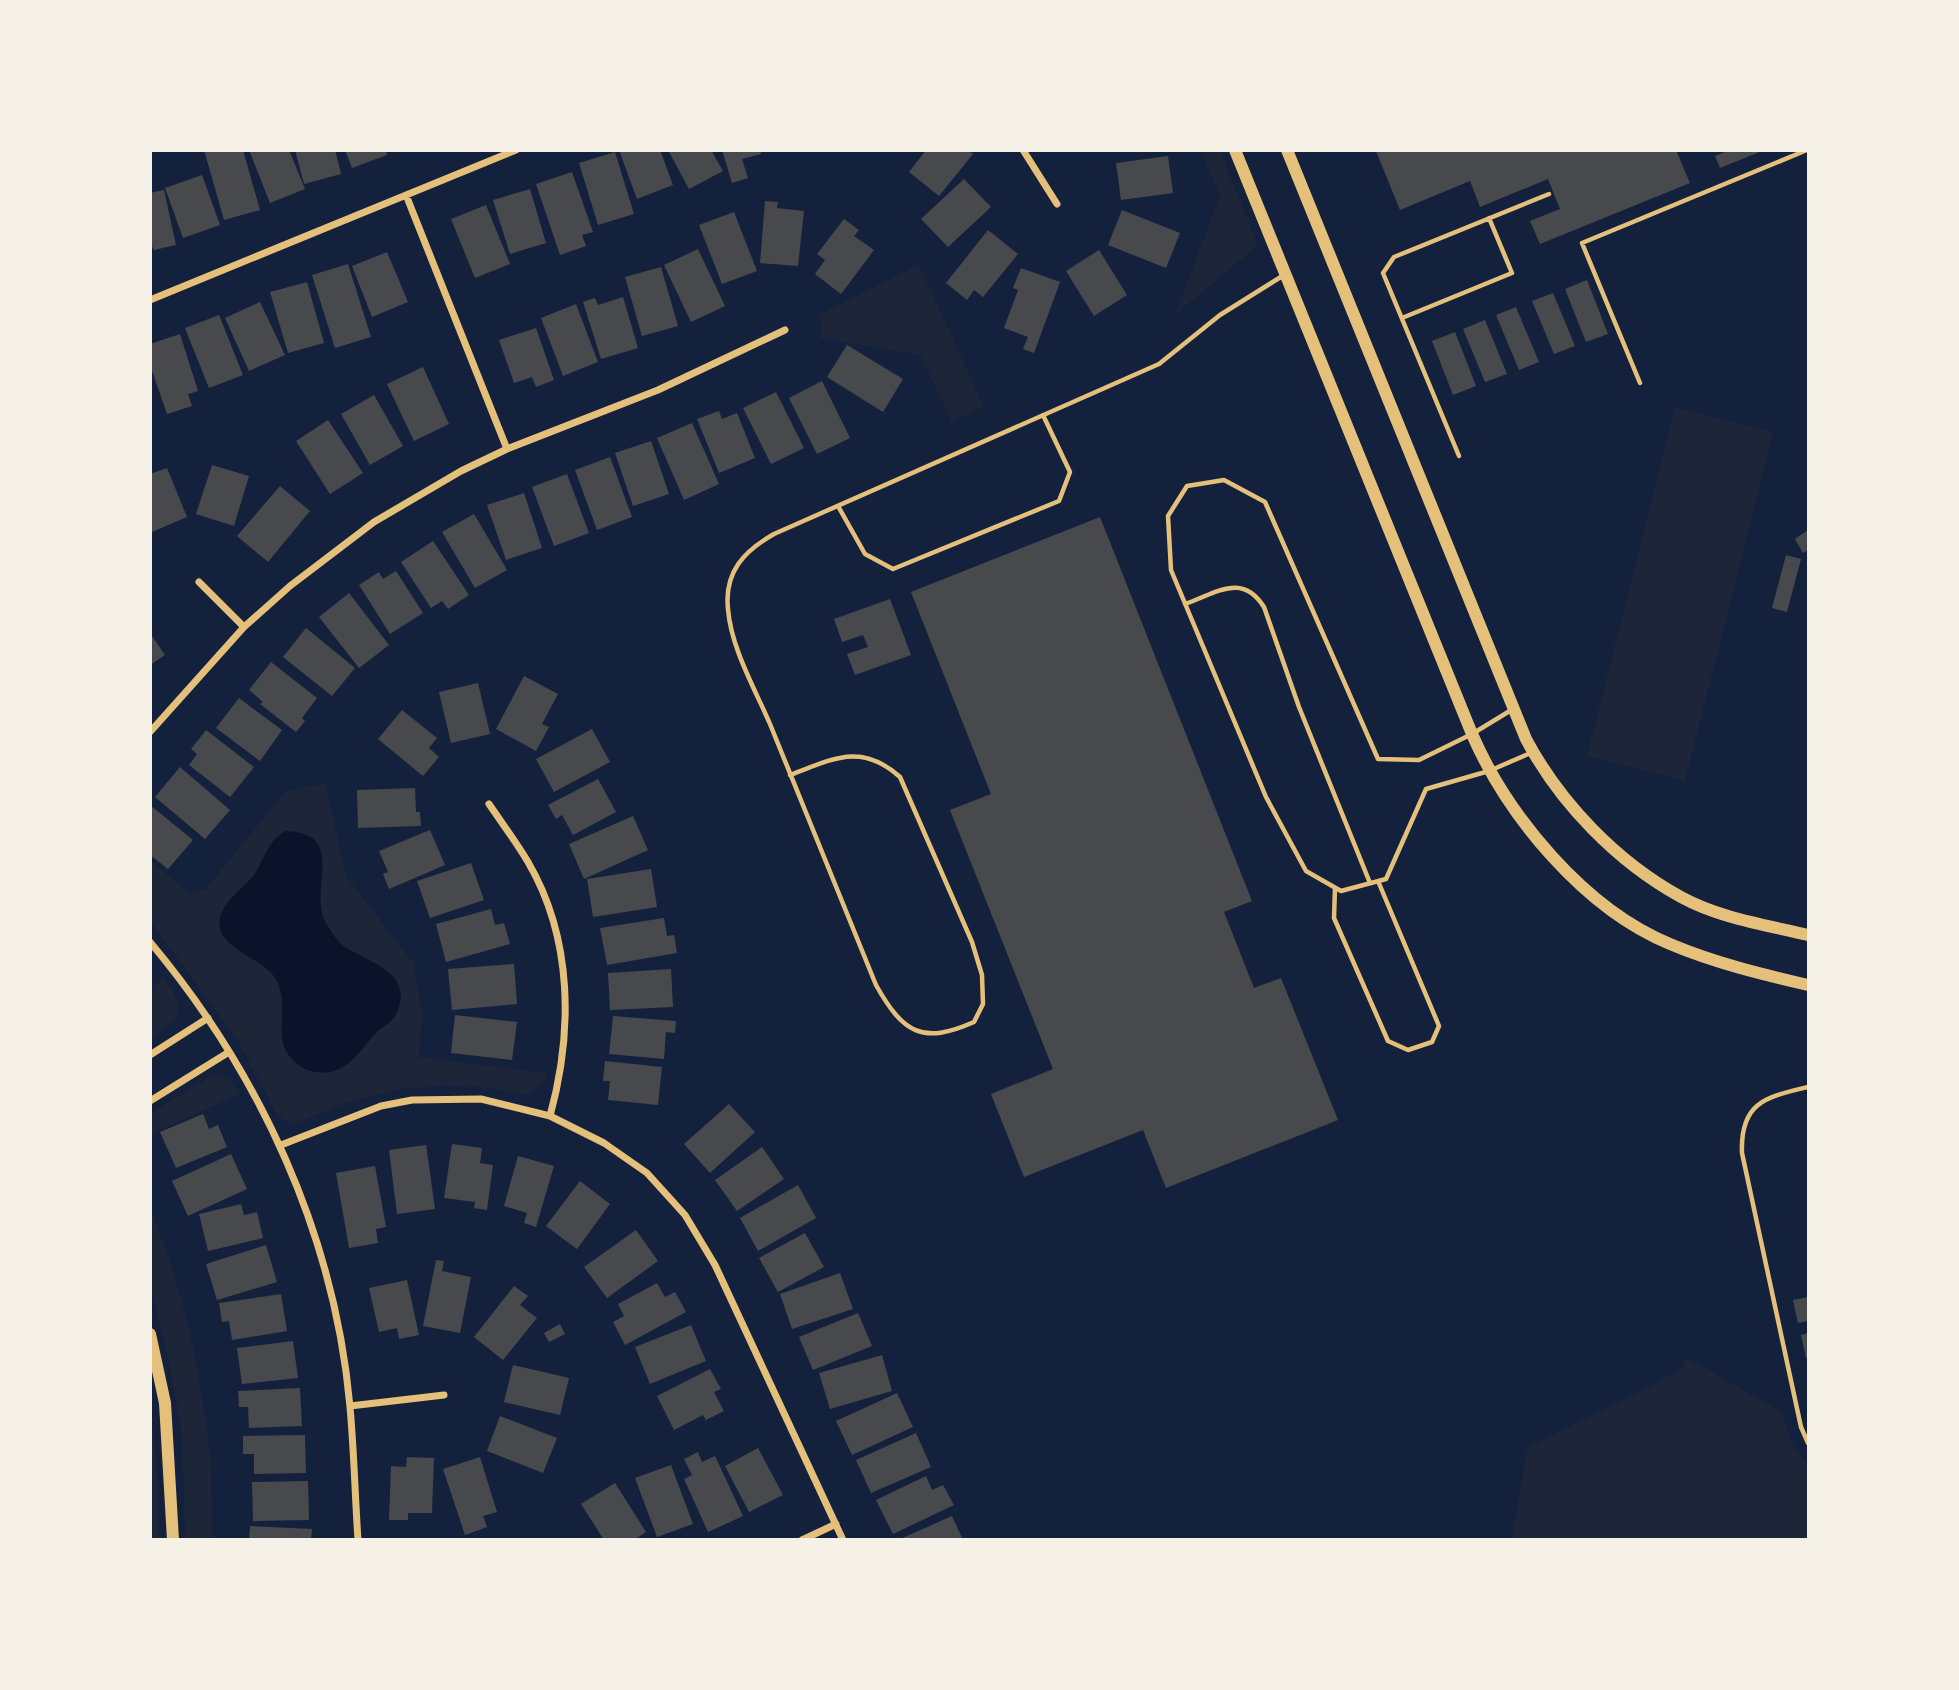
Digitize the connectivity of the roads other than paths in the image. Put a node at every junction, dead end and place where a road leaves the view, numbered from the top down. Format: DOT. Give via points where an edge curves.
graph roads {
  1 [pos="516,150"];
  2 [pos="1023,150"];
  3 [pos="1235,150"];
  4 [pos="1287,150"];
  5 [pos="1807,150"];
  6 [pos="1549,194"];
  7 [pos="406,195"];
  8 [pos="1057,204"];
  9 [pos="1489,218"];
  10 [pos="1285,275"];
  11 [pos="150,300"];
  12 [pos="1402,318"];
  13 [pos="785,330"];
  14 [pos="1640,383"];
  15 [pos="1044,415"];
  16 [pos="507,449"];
  17 [pos="1459,456"];
  18 [pos="838,506"];
  19 [pos="199,582"];
  20 [pos="1185,604"];
  21 [pos="244,627"];
  22 [pos="1513,708"];
  23 [pos="150,732"];
  24 [pos="1472,734"];
  25 [pos="1533,752"];
  26 [pos="1489,771"];
  27 [pos="790,775"];
  28 [pos="489,804"];
  29 [pos="1378,881"];
  30 [pos="1370,883"];
  31 [pos="1335,888"];
  32 [pos="1808,934"];
  33 [pos="150,942"];
  34 [pos="1808,985"];
  35 [pos="208,1018"];
  36 [pos="229,1052"];
  37 [pos="150,1055"];
  38 [pos="1808,1087"];
  39 [pos="150,1101"];
  40 [pos="550,1116"];
  41 [pos="281,1144"];
  42 [pos="150,1334"];
  43 [pos="444,1395"];
  44 [pos="350,1406"];
  45 [pos="1808,1443"];
  46 [pos="836,1524"];
  47 [pos="173,1539"];
  48 [pos="358,1539"];
  49 [pos="802,1539"];
  50 [pos="843,1539"];
  1 -- 7 [label="street"];
  2 -- 8 [label="street"];
  3 -- 10 [label="street"];
  4 -- 22 [label="street"];
  5 -- 14 [label="lane" via="1581,243"];
  6 -- 9 [label="lane"];
  7 -- 11 [label="street"];
  7 -- 16 [label="street"];
  9 -- 12 [label="lane" via="1394,257 1387,264 1383,273"];
  9 -- 12 [label="lane" via="1512,272"];
  10 -- 15 [label="lane" via="1220,315 1159,364"];
  10 -- 24 [label="street"];
  12 -- 17 [label="lane"];
  13 -- 16 [label="street" via="658,390"];
  15 -- 18 [label="lane"];
  15 -- 18 [label="lane" via="1070,472 1059,501 893,569 865,554"];
  16 -- 21 [label="street" via="374,522"];
  18 -- 27 [label="lane" via="753,546 736,562 729,587 727,610 734,637"];
  19 -- 21 [label="street"];
  20 -- 24 [label="lane" via="1171,570 1168,516 1187,486 1224,480 1265,502 1378,759 1419,760"];
  20 -- 30 [label="lane" via="1235,587 1255,593"];
  20 -- 31 [label="lane" via="1266,797 1306,871"];
  21 -- 23 [label="street"];
  22 -- 24 [label="lane"];
  22 -- 25 [label="street"];
  24 -- 26 [label="street"];
  25 -- 26 [label="lane"];
  25 -- 32 [label="street" via="1542,771 1581,818 1630,862 1682,898 1744,920"];
  26 -- 29 [label="lane" via="1426,789 1386,879"];
  26 -- 34 [label="street" via="1551,857 1603,904 1667,943 1732,967"];
  27 -- 27 [label="lane" via="890,1010 908,1029 928,1035 949,1033 974,1022 983,1004 976,953 900,777 867,756 840,757"];
  28 -- 40 [label="street" via="529,864 551,915 564,970 563,1060"];
  29 -- 30 [label="lane"];
  29 -- 31 [label="lane" via="1439,1026 1432,1042 1408,1049 1388,1041 1334,918"];
  30 -- 31 [label="lane" via="1340,891"];
  33 -- 35 [label="street"];
  35 -- 36 [label="street"];
  35 -- 37 [label="street"];
  36 -- 39 [label="street"];
  36 -- 41 [label="street"];
  38 -- 45 [label="lane" via="1769,1096 1756,1105 1742,1136 1742,1153"];
  40 -- 41 [label="street" via="481,1098 412,1100 381,1106"];
  40 -- 46 [label="street" via="604,1143 647,1173 685,1215 715,1265"];
  41 -- 44 [label="street" via="335,1312"];
  42 -- 47 [label="street" via="165,1403"];
  43 -- 44 [label="street"];
  44 -- 48 [label="street"];
  46 -- 49 [label="street"];
  46 -- 50 [label="street"];
}
